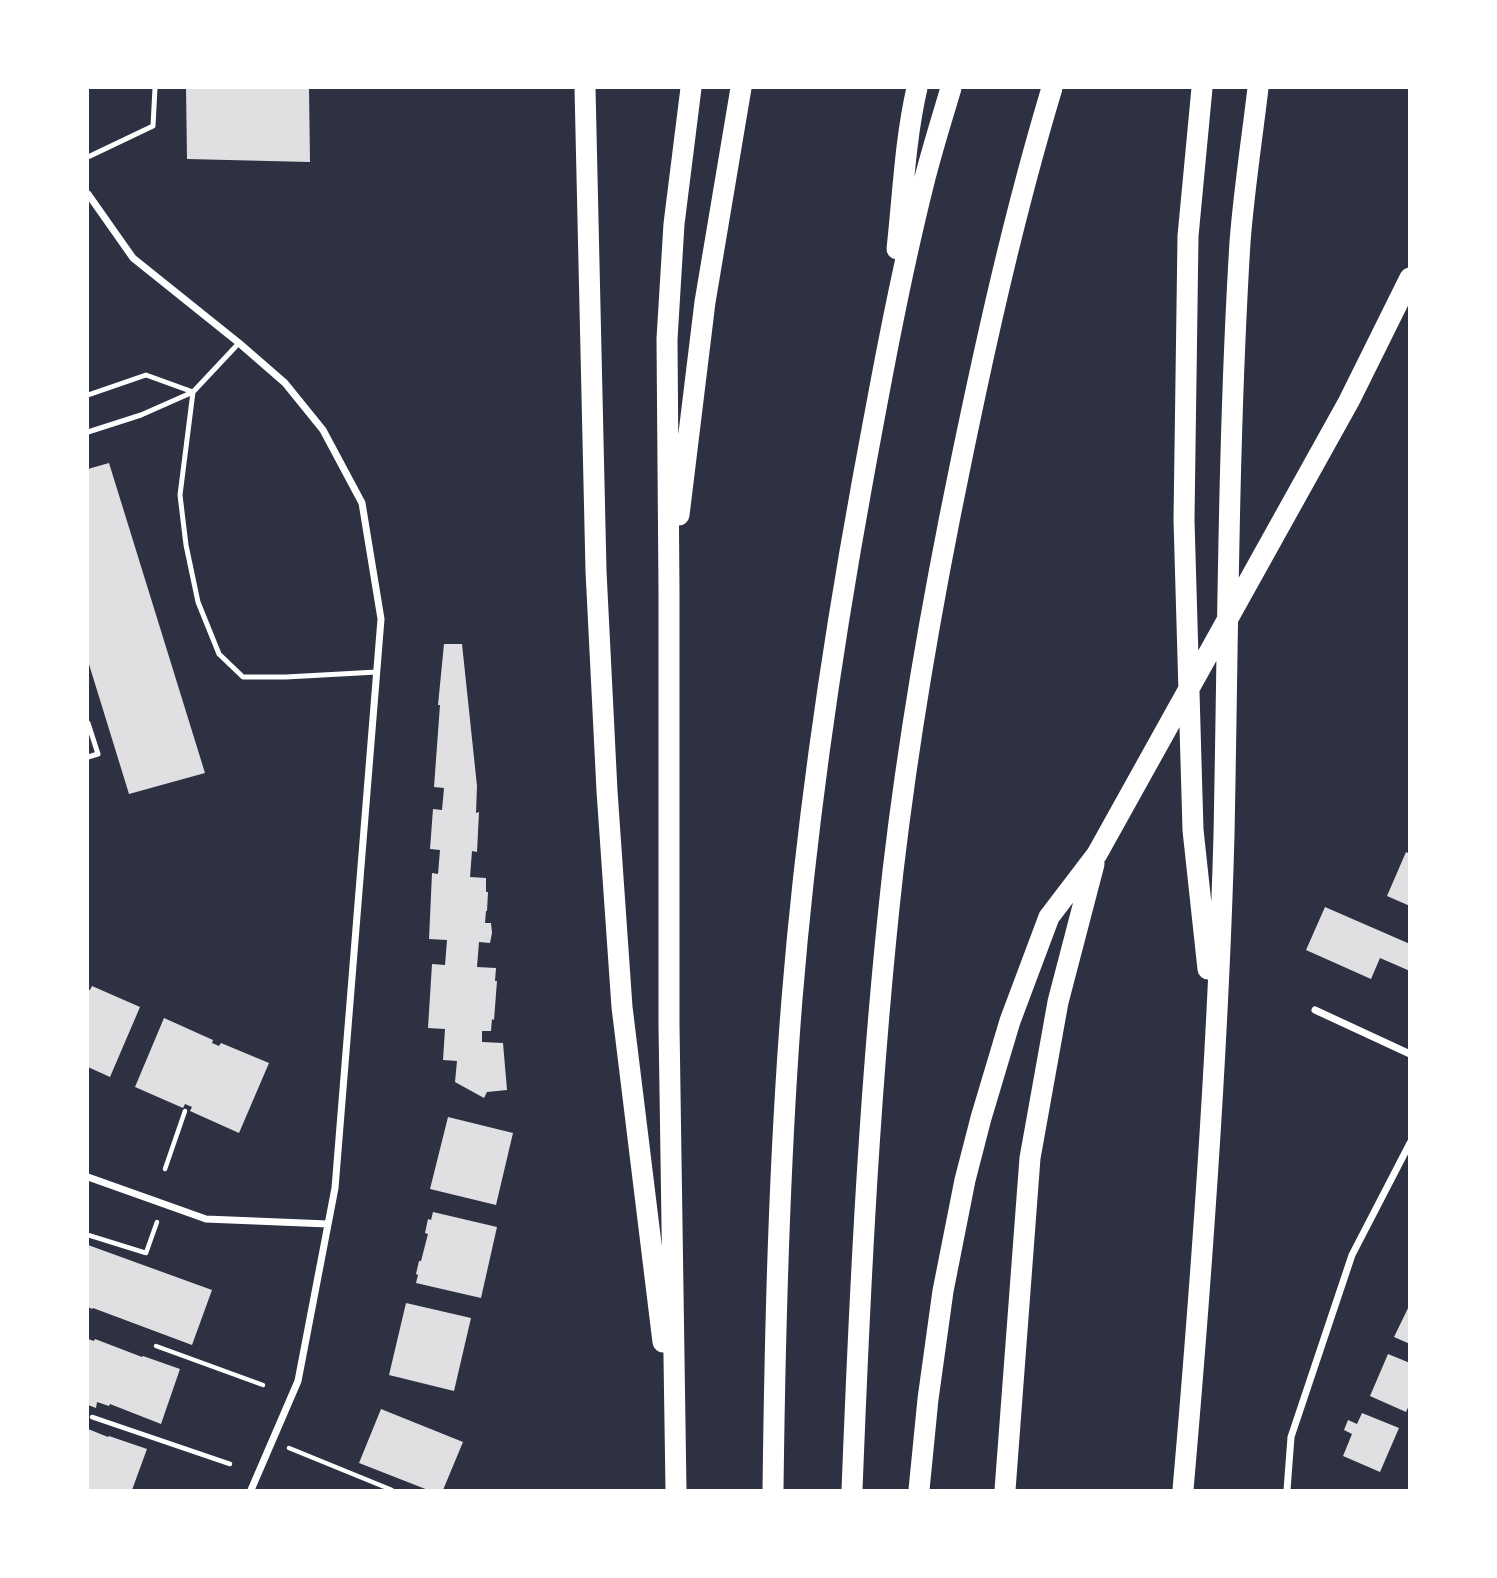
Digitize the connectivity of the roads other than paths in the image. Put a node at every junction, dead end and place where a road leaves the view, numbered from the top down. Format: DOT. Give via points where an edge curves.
graph roads {
  1 [pos="155,88"];
  2 [pos="584,88"];
  3 [pos="691,88"];
  4 [pos="740,88"];
  5 [pos="917,88"];
  6 [pos="951,88"];
  7 [pos="1052,88"];
  8 [pos="1202,88"];
  9 [pos="1258,88"];
  10 [pos="88,157"];
  11 [pos="88,194"];
  12 [pos="1409,278"];
  13 [pos="889,340"];
  14 [pos="239,343"];
  15 [pos="193,392"];
  16 [pos="88,395"];
  17 [pos="88,432"];
  18 [pos="669,592"];
  19 [pos="377,672"];
  20 [pos="88,723"];
  21 [pos="88,757"];
  22 [pos="1097,854"];
  23 [pos="1315,1010"];
  24 [pos="1217,1044"];
  25 [pos="1409,1054"];
  26 [pos="1409,1143"];
  27 [pos="88,1177"];
  28 [pos="328,1224"];
  29 [pos="676,1455"];
  30 [pos="251,1490"];
  31 [pos="676,1490"];
  32 [pos="773,1490"];
  33 [pos="852,1490"];
  34 [pos="919,1490"];
  35 [pos="1005,1490"];
  36 [pos="1183,1490"];
  37 [pos="1287,1490"];
  1 -- 10 [label="lane" via="153,126"];
  2 -- 29 [label="highway" via="596,571 607,791 622,1007"];
  3 -- 18 [label="highway" via="674,224 667,340"];
  4 -- 18 [label="highway" via="705,302"];
  5 -- 13 [label="highway"];
  6 -- 13 [label="highway" via="922,189"];
  7 -- 33 [label="highway" via="1029,163 984,352 916,705 880,1008 858,1326"];
  8 -- 24 [label="highway" via="1188,236 1184,520 1193,830"];
  9 -- 24 [label="highway" via="1241,239 1231,454"];
  11 -- 14 [label="street" via="133,258"];
  12 -- 22 [label="highway" via="1349,401"];
  13 -- 32 [label="highway" via="842,594 806,849 782,1154"];
  14 -- 15 [label="lane"];
  14 -- 19 [label="street" via="285,383 323,430 362,503 381,619"];
  15 -- 16 [label="lane" via="146,375"];
  15 -- 17 [label="lane"];
  15 -- 19 [label="lane" via="180,495 198,602 219,654 243,677"];
  18 -- 29 [label="highway"];
  19 -- 28 [label="street" via="335,1188"];
  20 -- 21 [label="lane" via="98,754"];
  22 -- 34 [label="highway" via="1049,917 1010,1021 981,1118 943,1291"];
  22 -- 35 [label="highway" via="1058,1002 1030,1158"];
  23 -- 25 [label="street"];
  24 -- 36 [label="highway"];
  26 -- 37 [label="street" via="1352,1255 1291,1437"];
  27 -- 28 [label="street" via="206,1219"];
  28 -- 30 [label="street" via="298,1381"];
  29 -- 31 [label="highway"];
}
